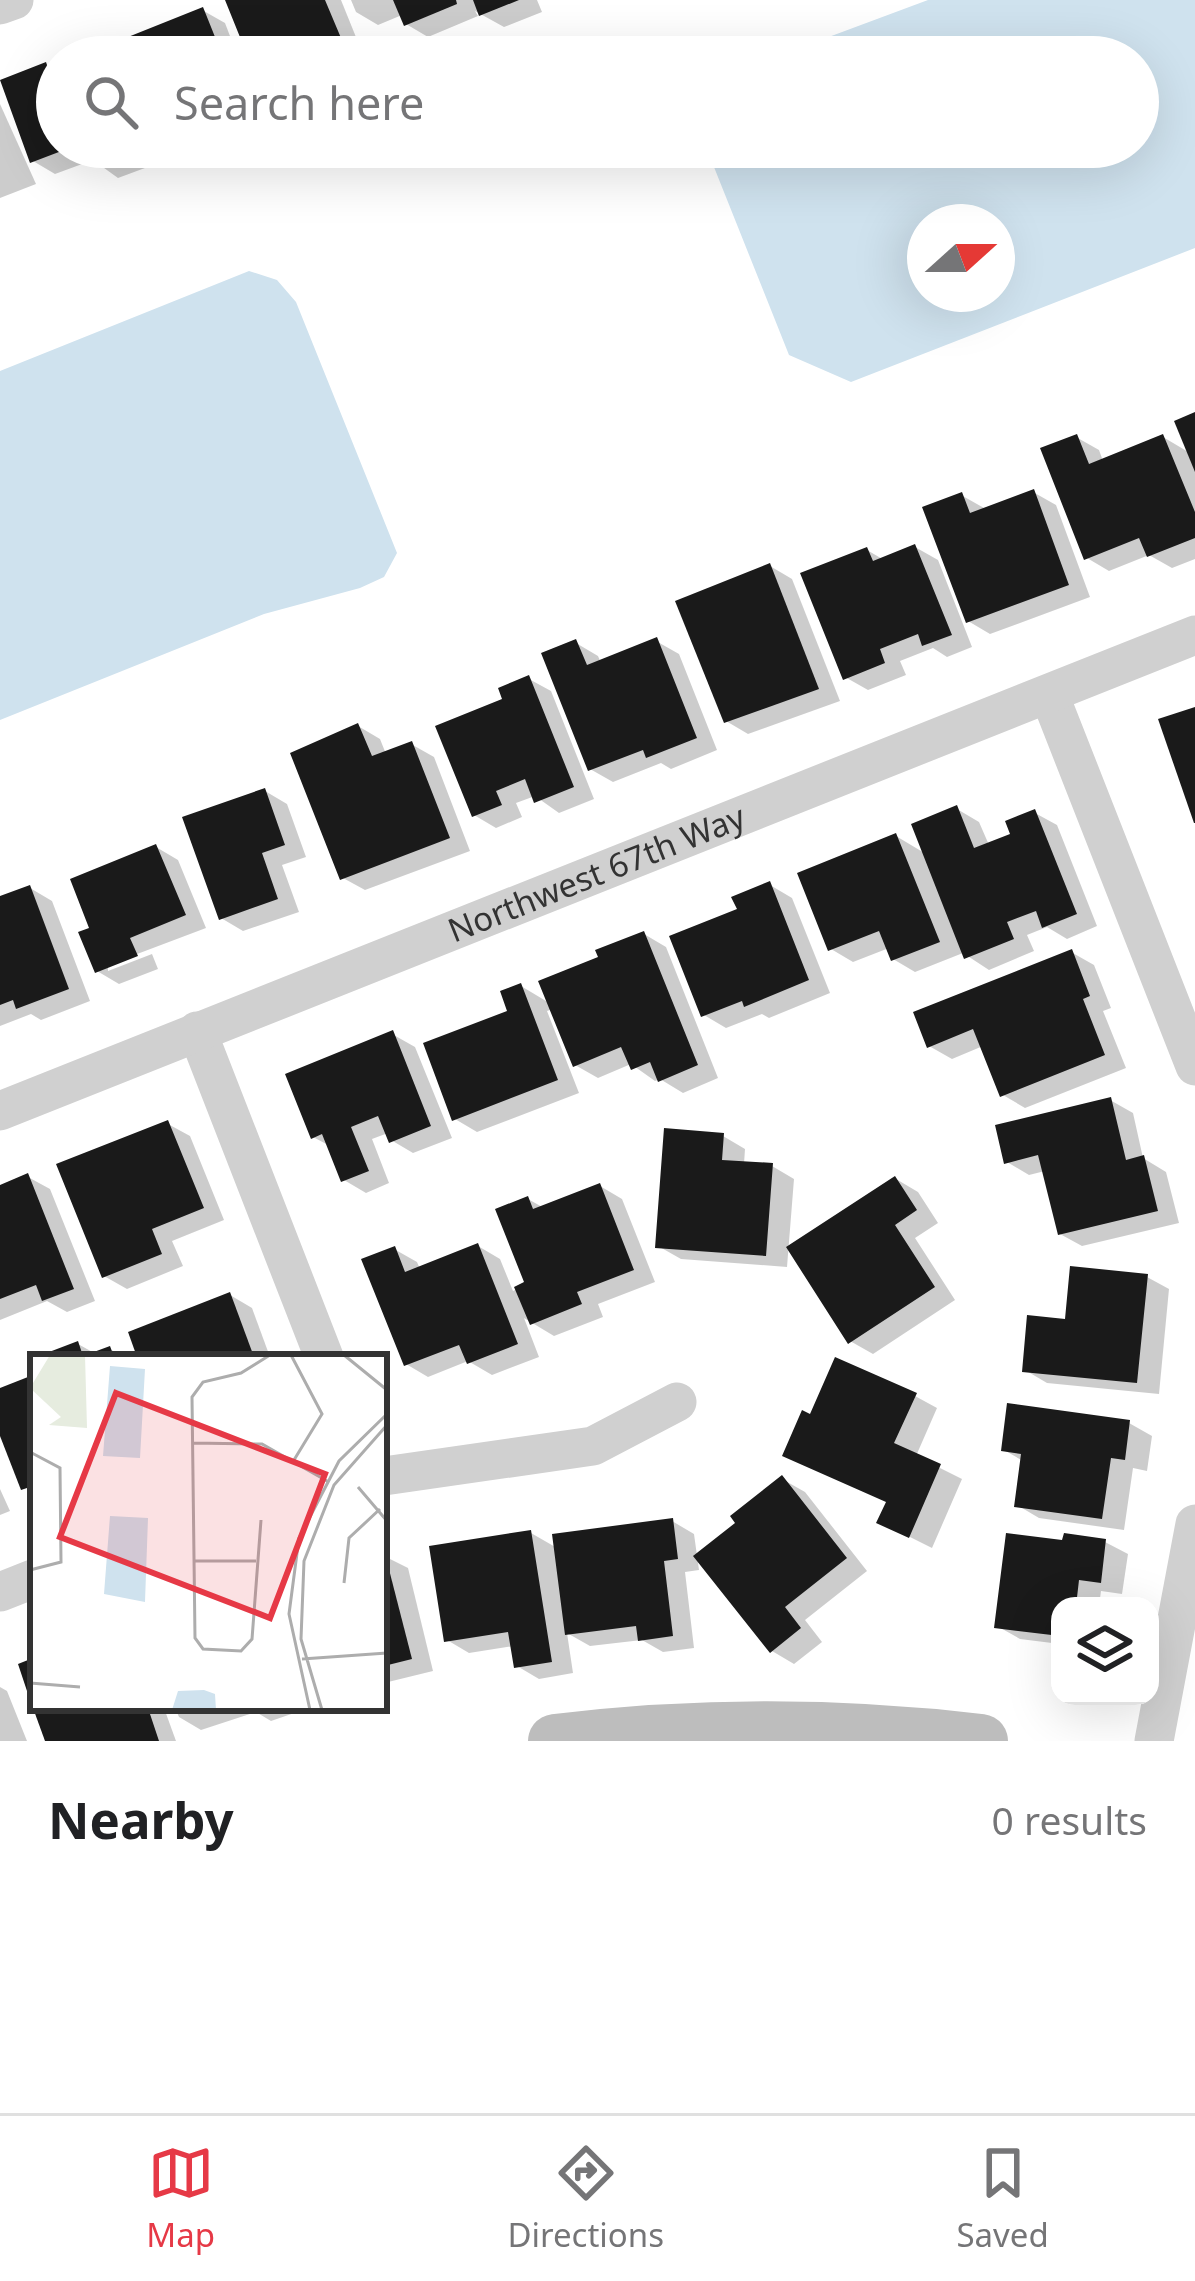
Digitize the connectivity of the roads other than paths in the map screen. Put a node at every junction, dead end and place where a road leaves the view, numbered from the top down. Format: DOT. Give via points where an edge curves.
graph roads {
  1 [pos="14,0"];
  2 [pos="0,5"];
  3 [pos="1195,635"];
  4 [pos="1049,694"];
  5 [pos="196,1030"];
  6 [pos="1195,1066"];
  7 [pos="0,1111"];
  8 [pos="323,1354"];
  9 [pos="677,1402"];
  10 [pos="387,1476"];
  11 [pos="1195,1524"];
  12 [pos="30,1580"];
  13 [pos="0,1592"];
  14 [pos="554,1741"];
  15 [pos="981,1741"];
  16 [pos="1154,1741"];
  1 -- 2 [label="street"];
  3 -- 4 [label="street, Northwest 67th Way"];
  4 -- 5 [label="street, Northwest 67th Way"];
  4 -- 6 [label="street"];
  5 -- 7 [label="street, Northwest 67th Way"];
  5 -- 8 [label="street"];
  9 -- 10 [label="street" via="593,1446"];
  11 -- 16 [label="street"];
  12 -- 13 [label="street"];
  14 -- 15 [label="street" via="682,1729 892,1730"];
}
